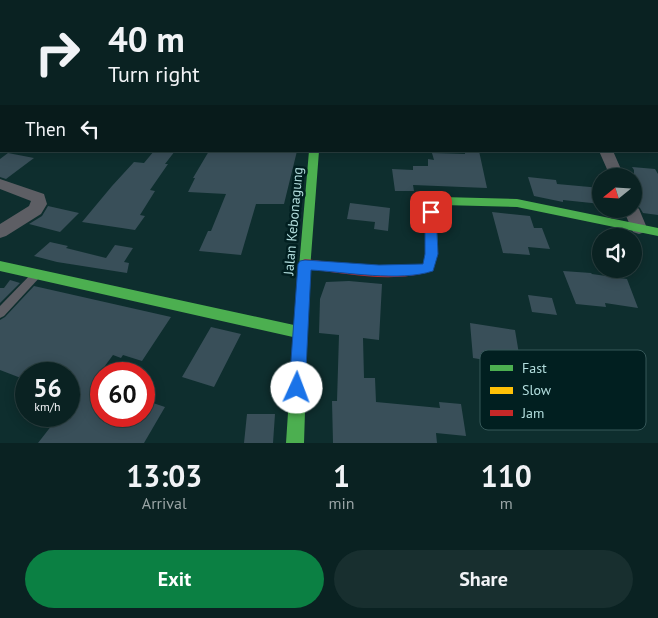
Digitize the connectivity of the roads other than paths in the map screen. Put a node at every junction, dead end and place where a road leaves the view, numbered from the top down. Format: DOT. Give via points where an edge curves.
graph roads {
  1 [pos="314,152"];
  2 [pos="606,152"];
  3 [pos="613,168"];
  4 [pos="0,184"];
  5 [pos="635,218"];
  6 [pos="639,228"];
  7 [pos="642,229"];
  8 [pos="0,232"];
  9 [pos="658,232"];
  10 [pos="305,264"];
  11 [pos="0,266"];
  12 [pos="37,274"];
  13 [pos="0,313"];
  14 [pos="299,332"];
  15 [pos="295,443"];
  1 -- 10 [label="street, Jalan Kebonagung"];
  2 -- 3 [label="street"];
  4 -- 8 [label="street" via="39,198 39,204 35,210"];
  5 -- 6 [label="street"];
  6 -- 10 [label="street" via="517,203 442,201 435,203 431,212 432,254 428,268 379,270"];
  7 -- 9 [label="street"];
  10 -- 14 [label="street, Jalan Kebonagung"];
  11 -- 12 [label="street"];
  12 -- 13 [label="lane"];
  12 -- 14 [label="street"];
  14 -- 15 [label="street, Jalan Kebonagung"];
}
